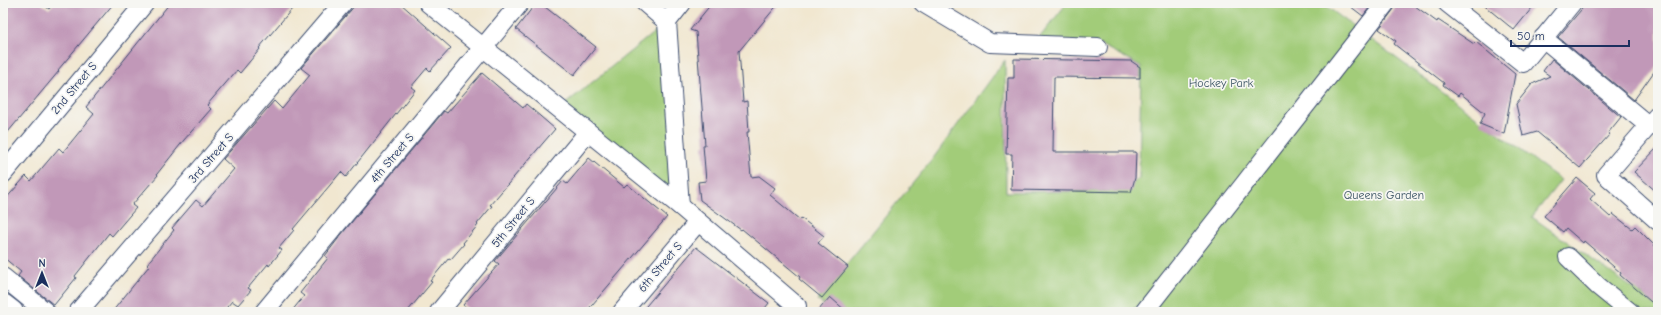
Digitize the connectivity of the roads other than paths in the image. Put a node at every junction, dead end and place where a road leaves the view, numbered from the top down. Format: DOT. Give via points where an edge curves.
graph roads {
  1 [pos="145,3"];
  2 [pos="343,3"];
  3 [pos="428,3"];
  4 [pos="520,3"];
  5 [pos="645,3"];
  6 [pos="682,3"];
  7 [pos="923,3"];
  8 [pos="1386,3"];
  9 [pos="1447,3"];
  10 [pos="1572,3"];
  11 [pos="667,22"];
  12 [pos="1543,38"];
  13 [pos="1098,47"];
  14 [pos="484,48"];
  15 [pos="1653,120"];
  16 [pos="588,132"];
  17 [pos="3,174"];
  18 [pos="680,206"];
  19 [pos="1658,221"];
  20 [pos="698,222"];
  21 [pos="1568,257"];
  22 [pos="3,277"];
  23 [pos="3,305"];
  24 [pos="794,309"];
  25 [pos="12,312"];
  26 [pos="46,312"];
  27 [pos="78,312"];
  28 [pos="264,312"];
  29 [pos="439,312"];
  30 [pos="622,312"];
  31 [pos="1144,312"];
  32 [pos="1630,312"];
  1 -- 17 [label="street, 2nd Street S"];
  2 -- 27 [label="street, 3rd Street S"];
  3 -- 14 [label="street"];
  4 -- 14 [label="street, 4th Street S"];
  5 -- 11 [label="street"];
  6 -- 11 [label="street"];
  7 -- 13 [label="street" via="990,43"];
  8 -- 31 [label="street"];
  9 -- 12 [label="street" via="1523,63"];
  10 -- 12 [label="street"];
  11 -- 18 [label="street"];
  12 -- 15 [label="street"];
  14 -- 16 [label="street"];
  14 -- 28 [label="street, 4th Street S"];
  15 -- 19 [label="street" via="1606,175"];
  16 -- 18 [label="street"];
  16 -- 29 [label="street, 5th Street S"];
  18 -- 20 [label="street"];
  20 -- 24 [label="street"];
  20 -- 30 [label="street, 6th Street S"];
  21 -- 32 [label="street"];
  22 -- 26 [label="street"];
  23 -- 25 [label="main road"];
}
